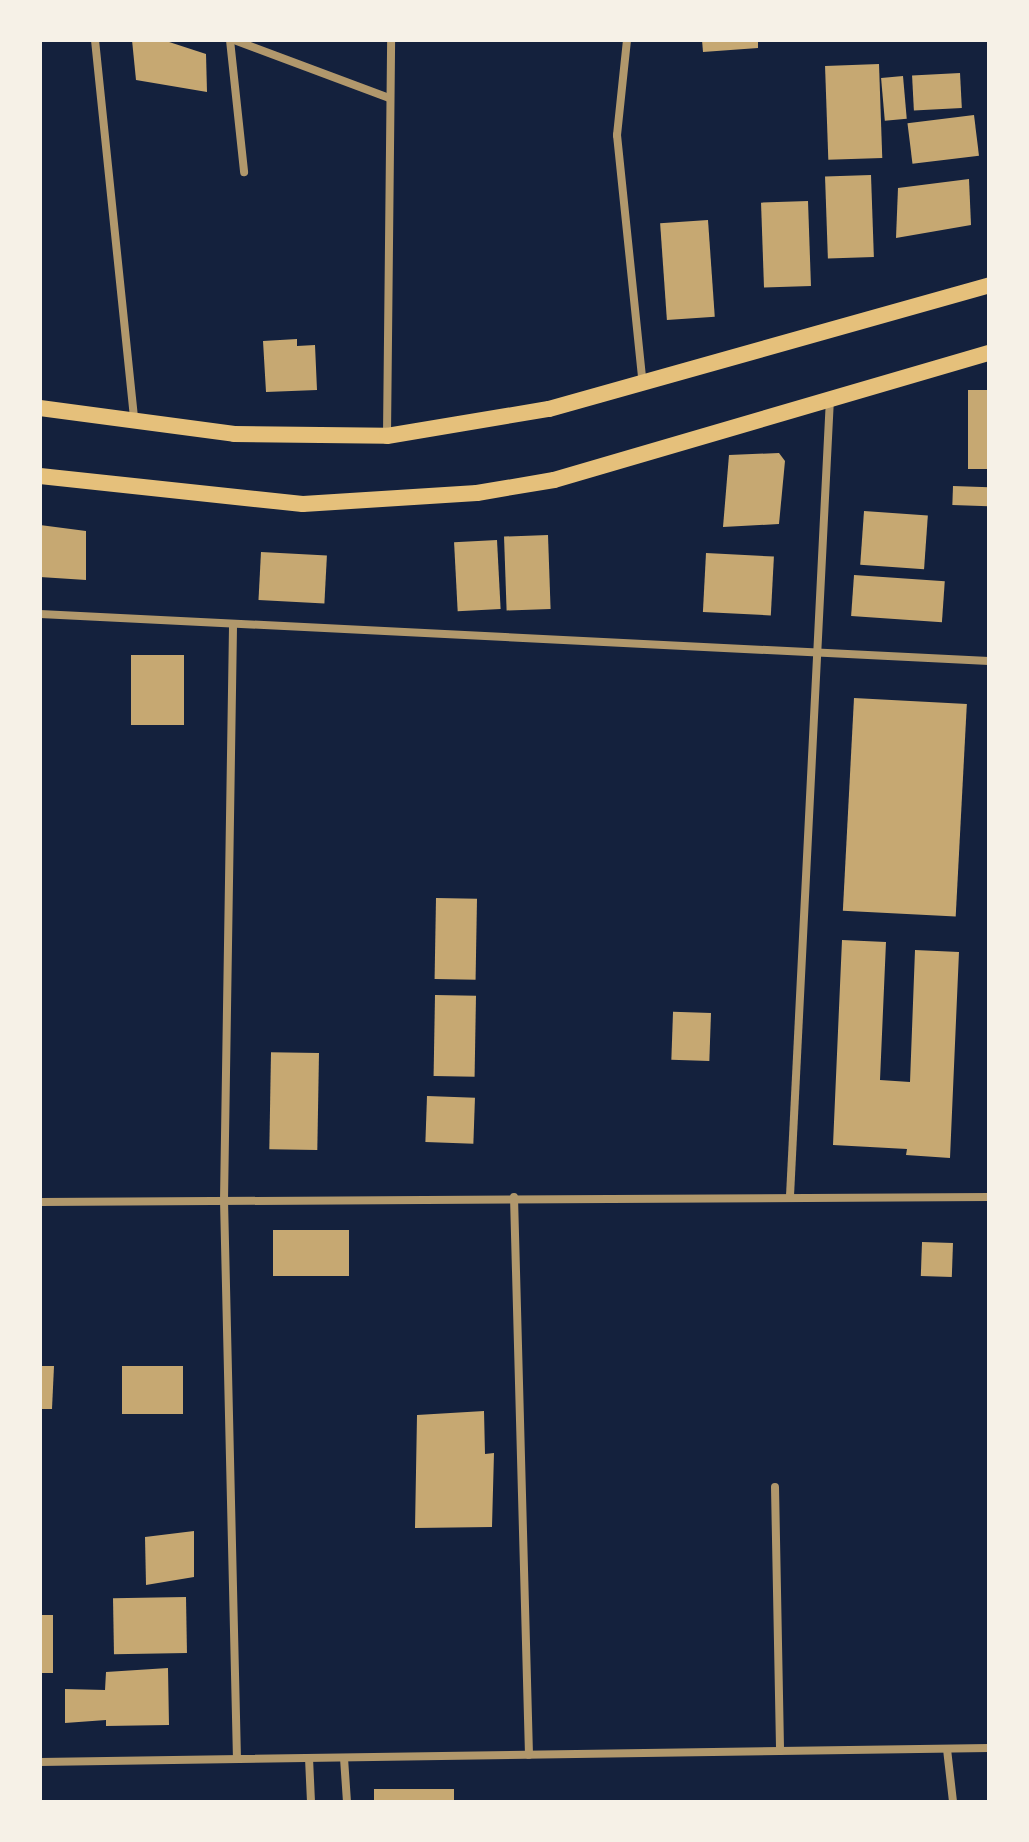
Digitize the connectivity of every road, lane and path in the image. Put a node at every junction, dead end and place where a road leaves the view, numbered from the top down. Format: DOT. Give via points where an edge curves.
graph roads {
  1 [pos="95,40"];
  2 [pos="232,40"];
  3 [pos="391,40"];
  4 [pos="627,40"];
  5 [pos="389,98"];
  6 [pos="244,172"];
  7 [pos="989,285"];
  8 [pos="989,353"];
  9 [pos="643,385"];
  10 [pos="830,398"];
  11 [pos="40,408"];
  12 [pos="134,420"];
  13 [pos="387,436"];
  14 [pos="40,476"];
  15 [pos="40,614"];
  16 [pos="233,627"];
  17 [pos="818,652"];
  18 [pos="989,661"];
  19 [pos="790,1196"];
  20 [pos="514,1197"];
  21 [pos="989,1197"];
  22 [pos="224,1200"];
  23 [pos="40,1202"];
  24 [pos="775,1487"];
  25 [pos="989,1748"];
  26 [pos="947,1749"];
  27 [pos="780,1751"];
  28 [pos="529,1755"];
  29 [pos="309,1758"];
  30 [pos="344,1758"];
  31 [pos="237,1759"];
  32 [pos="40,1762"];
  33 [pos="311,1802"];
  34 [pos="347,1802"];
  35 [pos="953,1802"];
  1 -- 12 [label="street"];
  2 -- 5 [label="street"];
  2 -- 6 [label="street"];
  3 -- 5 [label="street"];
  4 -- 9 [label="street" via="617,135"];
  5 -- 13 [label="street"];
  7 -- 9 [label="main road"];
  8 -- 10 [label="main road"];
  9 -- 13 [label="main road" via="549,409"];
  10 -- 14 [label="main road" via="554,480 393,502 231,500"];
  10 -- 17 [label="street"];
  11 -- 12 [label="main road"];
  12 -- 13 [label="main road" via="234,434"];
  15 -- 16 [label="street"];
  16 -- 17 [label="street"];
  16 -- 22 [label="street"];
  17 -- 18 [label="street"];
  17 -- 19 [label="street"];
  19 -- 20 [label="street"];
  19 -- 21 [label="street"];
  20 -- 22 [label="street"];
  20 -- 28 [label="street"];
  22 -- 23 [label="street"];
  22 -- 31 [label="street"];
  24 -- 27 [label="street"];
  25 -- 26 [label="street"];
  26 -- 27 [label="street"];
  26 -- 35 [label="street"];
  27 -- 28 [label="street"];
  28 -- 30 [label="street"];
  29 -- 30 [label="street"];
  29 -- 31 [label="street"];
  29 -- 33 [label="street"];
  30 -- 34 [label="street"];
  31 -- 32 [label="street"];
}
